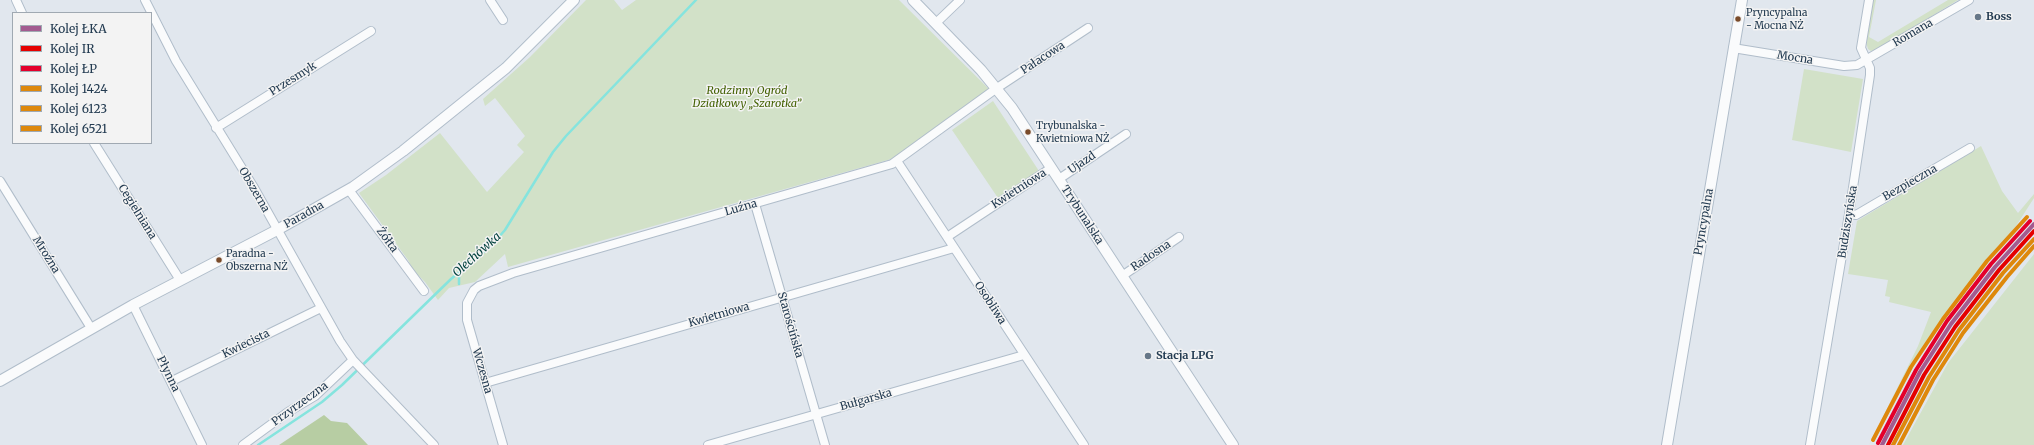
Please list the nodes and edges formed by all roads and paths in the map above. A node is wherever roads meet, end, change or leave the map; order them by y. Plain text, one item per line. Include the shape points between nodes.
1 (16, 0) edge
2 (145, 0) edge
3 (490, 0) edge
4 (574, 0) edge
5 (913, 0) edge
6 (960, 0) edge
7 (1742, 0) edge
8 (1869, 0) edge
9 (1970, 0) edge
10 (22, 12) edge
11 (151, 12) edge
12 (152, 14) edge
13 (503, 20) dead end
14 (936, 23) junction
15 (1088, 28) dead end
16 (371, 31) dead end
17 (1733, 48) junction
18 (1865, 61) junction
19 (1857, 65) joint
20 (997, 88) junction
21 (216, 128) junction
22 (1126, 134) dead end
23 (95, 144) edge
24 (1970, 148) dead end
25 (897, 161) junction
26 (1051, 168) junction
27 (1058, 179) junction
28 (0, 181) edge
29 (349, 190) junction
30 (755, 204) junction
31 (1849, 214) junction
32 (277, 230) junction
33 (947, 236) junction
34 (1179, 237) dead end
35 (954, 248) junction
36 (1122, 276) junction
37 (180, 280) junction
38 (424, 291) dead end
39 (470, 296) joint
40 (782, 298) junction
41 (133, 305) junction
42 (321, 308) junction
43 (91, 328) junction
44 (1024, 355) junction
45 (355, 362) junction
46 (0, 381) edge
47 (172, 381) junction
48 (485, 383) junction
49 (816, 414) junction
50 (202, 445) edge
51 (243, 445) edge
52 (434, 445) edge
53 (503, 445) edge
54 (708, 445) edge
55 (825, 445) edge
56 (1084, 445) edge
57 (1233, 445) edge
58 (1667, 445) edge
59 (1810, 445) edge

1 - 10 street
2 - 11 street, Obszerna
3 - 13 street
4 - 29 street, Paradna via 506,68 398,156
5 - 14 street, Trybunalska
6 - 14 street
7 - 17 street, Pryncypalna
8 - 18 street, Budziszyńska via 1861,48
9 - 18 street, Romana
12 - 21 street, Obszerna via 176,61
14 - 20 street, Trybunalska
15 - 20 street, Pałacowa
16 - 21 street, Przesmyk
17 - 19 street, Mocna via 1844,66
17 - 58 street, Pryncypalna
18 - 19 street, Romana
18 - 31 street, Budziszyńska via 1870,68 1870,75
20 - 25 street, Luźna
20 - 26 street, Trybunalska
21 - 32 street, Obszerna
22 - 27 street, Ujazd
23 - 37 street, Cegielniana
24 - 31 street, Bezpieczna via 1856,215
25 - 30 street, Luźna
25 - 33 street, Osobliwa
26 - 27 street, Trybunalska
26 - 33 street, Kwietniowa
27 - 36 street, Trybunalska
28 - 43 street, Mroźna
29 - 32 street, Paradna
29 - 38 street, Żółta
30 - 39 street, Luźna via 513,273 479,286
30 - 40 street, Starościńska
31 - 59 street, Budziszyńska
32 - 37 street, Paradna
32 - 42 street, Obszerna
33 - 35 street, Osobliwa
34 - 36 street, Radosna
35 - 40 street, Kwietniowa
35 - 44 street, Osobliwa
36 - 57 street, Trybunalska
37 - 41 street, Paradna
39 - 48 street, Wczesna via 468,320
40 - 48 street, Kwietniowa
40 - 49 street, Starościńska
41 - 43 street, Paradna
41 - 47 street, Płynna
42 - 45 street, Obszerna
42 - 47 street, Kwiecista
43 - 46 street, Paradna
44 - 49 street, Bułgarska
44 - 56 street, Osobliwa
45 - 51 street, Przyrzeczna via 315,396
45 - 52 street, Obszerna
47 - 50 street, Płynna
48 - 53 street, Wczesna
49 - 54 street, Bułgarska
49 - 55 street, Starościńska

